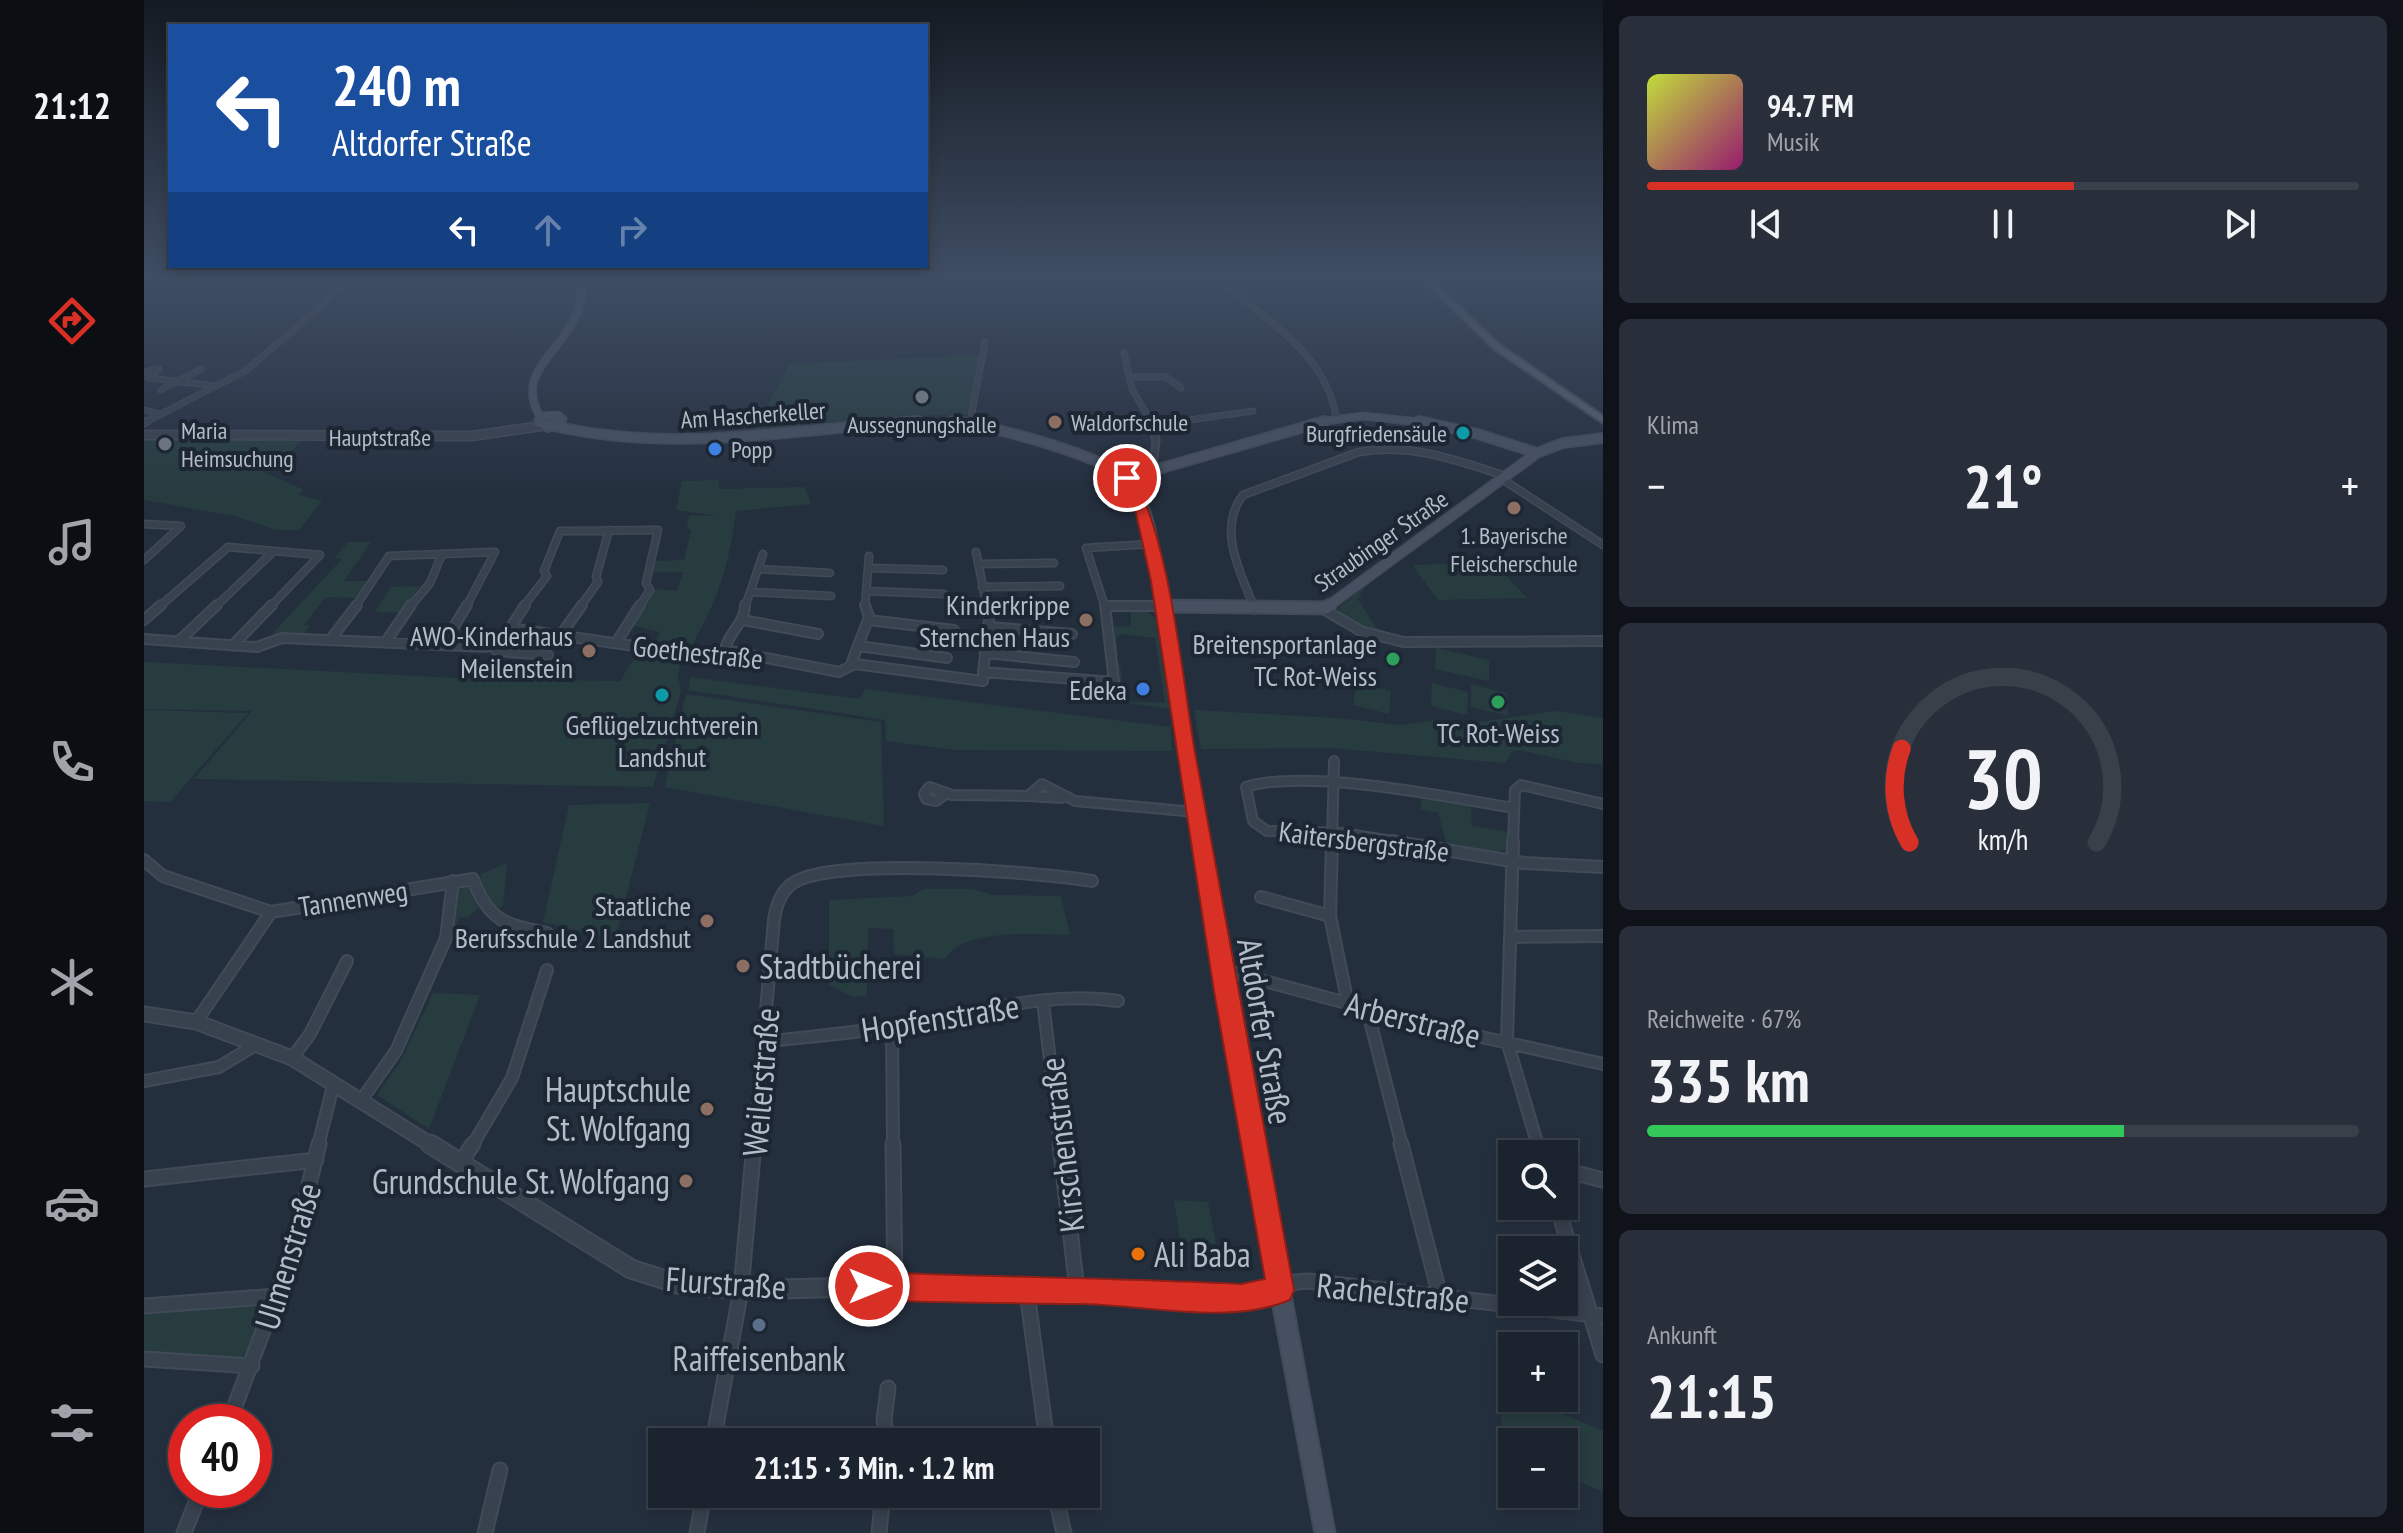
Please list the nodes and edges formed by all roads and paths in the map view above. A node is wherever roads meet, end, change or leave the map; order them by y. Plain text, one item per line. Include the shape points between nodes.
1 (268, 351) edge
2 (555, 351) edge
3 (983, 351) edge
4 (1299, 351) edge
5 (1502, 351) edge
6 (1124, 353) dead end
7 (201, 369) dead end
8 (144, 372) edge
9 (1130, 377) junction
10 (147, 378) edge
11 (183, 380) junction
12 (217, 386) junction
13 (1181, 388) dead end
14 (161, 390) dead end
15 (144, 410) edge
16 (1253, 411) dead end
17 (160, 415) junction
18 (1336, 418) junction
19 (542, 420) junction
20 (1603, 420) edge
21 (144, 423) edge
22 (970, 423) junction
23 (1156, 425) junction
24 (144, 435) edge
25 (1603, 438) edge
26 (1537, 453) junction
27 (1150, 471) junction
28 (1503, 477) junction
29 (1130, 479) junction
30 (144, 524) edge
31 (609, 530) junction
32 (1150, 541) junction
33 (1603, 545) edge
34 (274, 551) junction
35 (976, 552) dead end
36 (442, 554) junction
37 (763, 554) dead end
38 (869, 556) dead end
39 (144, 560) edge
40 (1054, 563) dead end
41 (978, 564) junction
42 (868, 568) junction
43 (758, 569) junction
44 (943, 570) dead end
45 (830, 573) dead end
46 (1060, 586) dead end
47 (982, 587) junction
48 (866, 591) junction
49 (750, 592) junction
50 (944, 594) dead end
51 (831, 596) dead end
52 (1105, 606) junction
53 (1163, 606) junction
54 (1255, 609) junction
55 (1323, 609) junction
56 (144, 620) edge
57 (743, 620) junction
58 (868, 620) junction
59 (990, 627) junction
60 (509, 630) junction
61 (954, 630) dead end
62 (818, 634) dead end
63 (1072, 634) dead end
64 (560, 636) junction
65 (144, 639) edge
66 (330, 640) junction
67 (179, 641) junction
68 (1603, 641) edge
69 (385, 643) junction
70 (616, 643) junction
71 (443, 645) junction
72 (232, 646) junction
73 (492, 646) junction
74 (859, 646) junction
75 (725, 651) junction
76 (985, 653) junction
77 (548, 655) dead end
78 (947, 658) dead end
79 (1074, 662) dead end
80 (851, 664) junction
81 (983, 672) junction
82 (1334, 761) dead end
83 (1335, 784) junction
84 (946, 794) dead end
85 (1603, 804) edge
86 (1514, 808) junction
87 (1195, 812) junction
88 (1333, 833) junction
89 (144, 860) edge
90 (1514, 861) junction
91 (1603, 867) edge
92 (453, 881) junction
93 (1092, 881) dead end
94 (1261, 897) dead end
95 (271, 912) junction
96 (1330, 916) junction
97 (547, 933) dead end
98 (1603, 936) edge
99 (1511, 937) junction
100 (347, 961) dead end
101 (547, 970) dead end
102 (1223, 970) junction
103 (1043, 1001) junction
104 (1118, 1001) dead end
105 (1348, 1004) junction
106 (1367, 1009) junction
107 (144, 1014) edge
108 (196, 1022) junction
109 (892, 1027) junction
110 (1507, 1041) junction
111 (763, 1042) junction
112 (257, 1043) junction
113 (292, 1058) junction
114 (1603, 1064) edge
115 (144, 1081) edge
116 (333, 1086) junction
117 (360, 1102) junction
118 (1537, 1140) edge
119 (316, 1160) junction
120 (461, 1163) junction
121 (1578, 1174) edge
122 (144, 1179) edge
123 (1603, 1180) edge
124 (1562, 1220) edge
125 (895, 1286) junction
126 (741, 1290) junction
127 (1077, 1290) junction
128 (1281, 1290) junction
129 (1027, 1292) junction
130 (278, 1296) junction
131 (1440, 1296) junction
132 (144, 1306) edge
133 (1596, 1315) edge
134 (1603, 1355) edge
135 (144, 1359) edge
136 (252, 1366) junction
137 (888, 1388) dead end
138 (236, 1404) edge
139 (716, 1428) edge
140 (885, 1428) edge
141 (1045, 1428) edge
142 (500, 1470) dead end
143 (194, 1508) edge
144 (701, 1508) edge
145 (882, 1508) edge
146 (1058, 1508) edge
147 (184, 1533) edge
148 (485, 1533) edge
149 (697, 1533) edge
150 (879, 1533) edge
151 (1064, 1533) edge
152 (1325, 1533) edge

1 - 12 street
2 - 19 main road via 528,392
3 - 22 street
4 - 18 street via 1334,393
5 - 20 main road
6 - 9 street
7 - 11 street
8 - 10 street via 159,369
9 - 13 street via 1166,377
9 - 23 street
10 - 11 street
11 - 12 street
11 - 14 street
12 - 17 street
15 - 17 street
16 - 23 street
17 - 21 street
18 - 26 main road via 1408,419
18 - 27 main road
19 - 22 main road, Am Hascherkeller via 561,416 557,424 570,429 641,439 734,440 914,422
19 - 24 street, Hauptstraße via 520,431 484,436
22 - 29 main road, Am Hascherkeller via 1076,455
23 - 27 street
25 - 26 main road, Straubinger Straße
26 - 28 main road, Straubinger Straße
27 - 29 main road
27 - 29 main road
28 - 33 street
28 - 54 street via 1409,450 1378,448 1243,495 1231,510 1230,528
28 - 55 main road, Straubinger Straße via 1363,585
29 - 32 main road
30 - 39 street via 181,526
31 - 60 street via 560,531 544,571 547,576
31 - 64 street via 598,582
31 - 70 street via 658,530 646,583 650,590
32 - 52 street via 1086,548
32 - 53 main road, Altdorfer Straße
34 - 56 street via 228,547
34 - 67 street
34 - 72 street via 320,555
35 - 41 street
36 - 66 street via 389,556 377,581 367,587
36 - 69 street via 430,583
36 - 71 street via 495,552 484,585 474,592
37 - 43 street
38 - 42 street
40 - 41 street
41 - 47 street
42 - 44 street
42 - 48 street
43 - 45 street
43 - 49 street
46 - 47 street
47 - 59 street
48 - 50 street
48 - 58 street
49 - 51 street
49 - 57 street
52 - 53 street
52 - 81 street, Goethestraße via 1114,682
53 - 54 main road, Straubinger Straße
53 - 87 main road, Altdorfer Straße
54 - 55 main road, Straubinger Straße
55 - 68 street via 1361,631 1403,642
57 - 62 street
57 - 75 street
58 - 61 street
58 - 74 street
59 - 63 street
59 - 76 street
60 - 64 street, Goethestraße
60 - 73 street
64 - 70 street, Goethestraße
65 - 67 street
66 - 69 street
66 - 72 street via 281,638 260,647
67 - 72 street
69 - 71 street
70 - 75 street, Goethestraße via 711,657
71 - 73 street
73 - 77 street via 497,651
74 - 78 street
74 - 80 street
75 - 80 street, Goethestraße via 839,672
76 - 79 street
76 - 81 street
80 - 81 street, Goethestraße via 983,681
82 - 83 street
83 - 86 street
83 - 88 street
83 - 88 street, Kaitersbergstraße via 1260,782 1246,787 1258,827
84 - 87 street via 1028,796 1042,784 1061,798
85 - 86 street via 1521,785 1515,790
86 - 90 street
87 - 102 main road, Altdorfer Straße
88 - 90 street, Kaitersbergstraße
88 - 96 street
89 - 95 street, Tannenweg via 177,881
90 - 91 street, Kaitersbergstraße
90 - 99 street
92 - 95 street, Tannenweg
92 - 97 street via 473,879 483,908 494,918
92 - 117 street via 441,950 396,1051
93 - 111 street, Weilerstraße via 974,870 822,874 798,881 786,890 775,913
94 - 96 street
95 - 108 street
96 - 105 street
98 - 99 street
99 - 110 street
100 - 113 street
101 - 120 street via 517,1066
102 - 105 street, Arberstraße
102 - 128 main road, Altdorfer Straße
103 - 104 street, Hopfenstraße via 1099,996
103 - 109 street, Hopfenstraße
103 - 127 street, Kirschenstraße
105 - 106 street, Arberstraße
106 - 110 street, Arberstraße
106 - 131 street
107 - 108 street, Flurstraße
108 - 112 street, Flurstraße
109 - 111 street, Hopfenstraße
109 - 125 street
110 - 114 street, Arberstraße
110 - 118 street
111 - 126 street, Weilerstraße
112 - 113 street, Flurstraße
112 - 115 street via 203,1073
113 - 116 street, Flurstraße
116 - 117 street, Flurstraße
116 - 119 street, Ulmenstraße
117 - 120 street, Flurstraße
119 - 122 street
119 - 130 street, Ulmenstraße
120 - 126 street, Flurstraße via 631,1269 678,1284
121 - 123 street
124 - 133 street
125 - 126 street, Flurstraße
125 - 129 street, Flurstraße
126 - 139 street, Weilerstraße
127 - 128 street, Flurstraße via 1241,1298
127 - 129 street, Flurstraße
128 - 131 street, Rachelstraße via 1308,1281
128 - 152 main road, Altdorfer Straße
129 - 141 street
130 - 132 street
130 - 136 street, Ulmenstraße
131 - 133 street, Rachelstraße
133 - 134 street
135 - 136 street
136 - 138 street, Ulmenstraße
137 - 140 street
142 - 148 street
143 - 147 street
144 - 149 street
145 - 150 street
146 - 151 street

